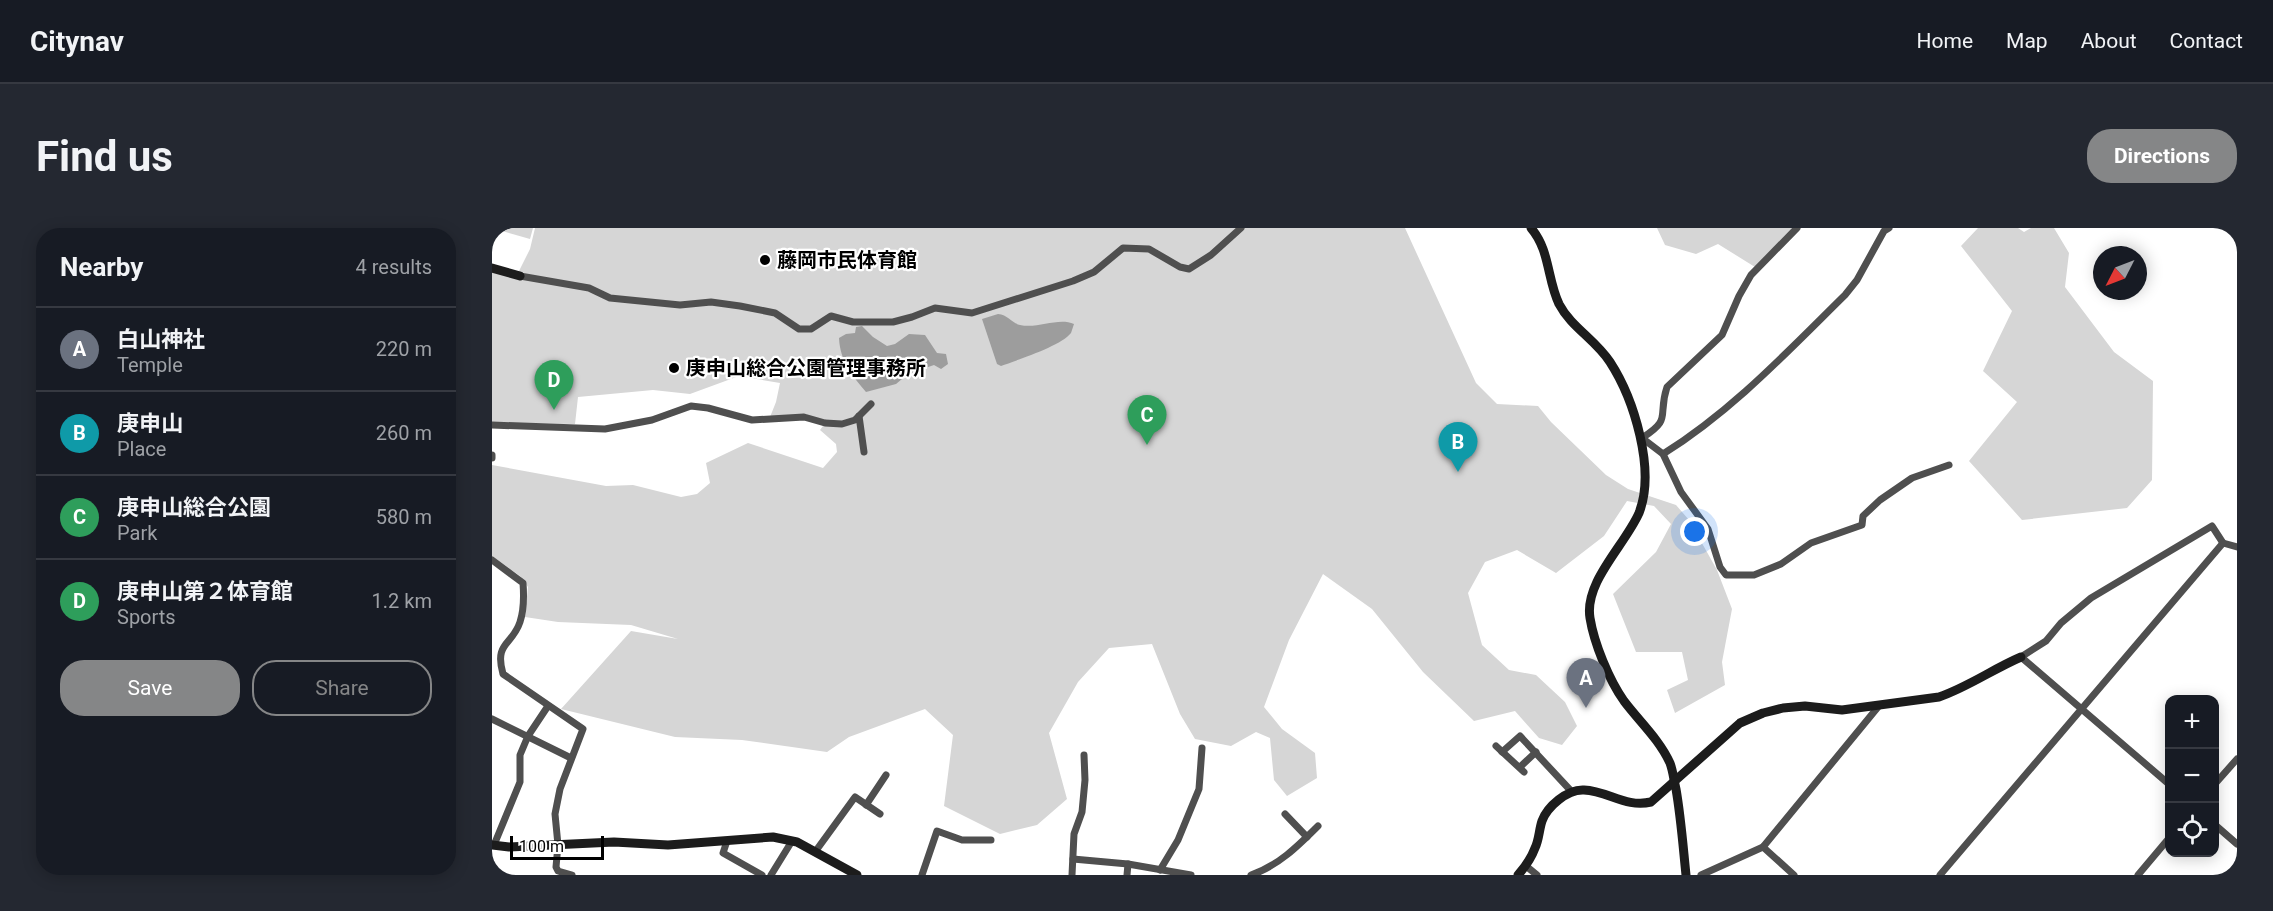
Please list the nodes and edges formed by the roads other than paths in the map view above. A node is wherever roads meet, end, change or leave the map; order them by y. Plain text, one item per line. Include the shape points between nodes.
1 (1241, 228) edge
2 (1531, 228) edge
3 (1797, 228) edge
4 (1889, 228) edge
5 (492, 268) edge
6 (520, 276) joint
7 (871, 404) dead end
8 (859, 416) junction
9 (492, 425) edge
10 (1642, 438) junction
11 (864, 452) dead end
12 (1663, 454) junction
13 (1949, 465) dead end
14 (2223, 543) junction
15 (2237, 547) edge
16 (492, 560) edge
17 (2021, 657) junction
18 (548, 706) junction
19 (1878, 707) junction
20 (2081, 709) junction
21 (492, 719) edge
22 (528, 736) junction
23 (1496, 746) dead end
24 (1202, 748) dead end
25 (1502, 752) junction
26 (1536, 753) junction
27 (1084, 755) dead end
28 (571, 759) junction
29 (2237, 759) edge
30 (886, 775) dead end
31 (2219, 779) edge
32 (1674, 782) junction
33 (2165, 782) edge
34 (1572, 792) junction
35 (867, 805) junction
36 (880, 814) dead end
37 (1285, 814) dead end
38 (1318, 826) dead end
39 (2219, 828) edge
40 (1307, 837) junction
41 (792, 840) junction
42 (991, 840) dead end
43 (727, 842) junction
44 (2165, 842) edge
45 (2237, 844) edge
46 (493, 845) edge
47 (558, 845) junction
48 (1763, 847) junction
49 (815, 852) junction
50 (1073, 860) junction
51 (1128, 864) junction
52 (1526, 866) junction
53 (1160, 870) junction
54 (1263, 873) edge
55 (573, 875) edge
56 (762, 875) edge
57 (771, 875) edge
58 (857, 875) edge
59 (922, 875) edge
60 (1072, 875) edge
61 (1126, 875) edge
62 (1191, 875) edge
63 (1251, 875) edge
64 (1518, 875) edge
65 (1537, 875) edge
66 (1686, 875) edge
67 (1701, 875) edge
68 (1794, 875) edge
69 (1940, 875) edge
70 (2138, 875) edge

1 - 6 street via 1211,255 1189,268 1149,249 1123,248 1094,272 1073,282 972,313 935,308 893,322 853,322 831,316 811,329 799,329 775,313 740,306 610,298 577,285
2 - 10 street via 1544,248 1560,305 1610,362
3 - 10 street via 1751,275 1722,335 1668,387 1663,421
4 - 12 street via 1857,280 1808,331 1732,404
5 - 6 street
7 - 8 street
8 - 9 street via 842,424 804,417 759,421 691,406 652,420 605,429
8 - 11 street
10 - 12 street
10 - 32 street via 1645,489 1639,512 1595,585 1589,615 1613,686 1670,763
12 - 13 street via 1681,492 1708,529 1726,574 1754,575 1781,564 1811,543 1862,525 1863,516 1901,484
14 - 15 street
14 - 17 street via 2212,526 2091,598 2046,641
14 - 20 street
16 - 18 street via 523,584 520,624 502,647 503,674
17 - 19 street via 1939,698
17 - 20 street
18 - 22 street
18 - 28 street via 583,729
19 - 32 street via 1842,710 1805,706 1763,713 1740,723
19 - 48 street
20 - 33 street
20 - 69 street
21 - 22 street
22 - 28 street
22 - 46 street via 520,755 520,782
23 - 25 street
24 - 53 street via 1199,789 1178,840
25 - 26 street via 1520,736
25 - 26 street via 1522,770
26 - 34 street
27 - 50 street via 1082,812 1074,834
28 - 47 street via 555,814
29 - 31 street
30 - 35 street
32 - 34 street via 1651,802 1639,805 1583,790
32 - 66 street
34 - 52 street via 1542,819
35 - 36 street
35 - 49 street via 855,797
37 - 40 street
38 - 40 street
39 - 45 street
40 - 54 street
41 - 43 street via 773,837
41 - 49 street
41 - 57 street
42 - 59 street via 962,840 937,831
43 - 47 street
43 - 56 street via 723,853
44 - 70 street
46 - 47 street
47 - 55 street via 558,871
48 - 67 street
48 - 68 street
49 - 58 street
50 - 51 street
50 - 60 street
51 - 53 street
51 - 61 street
52 - 64 street
52 - 65 street
53 - 62 street
54 - 63 street

